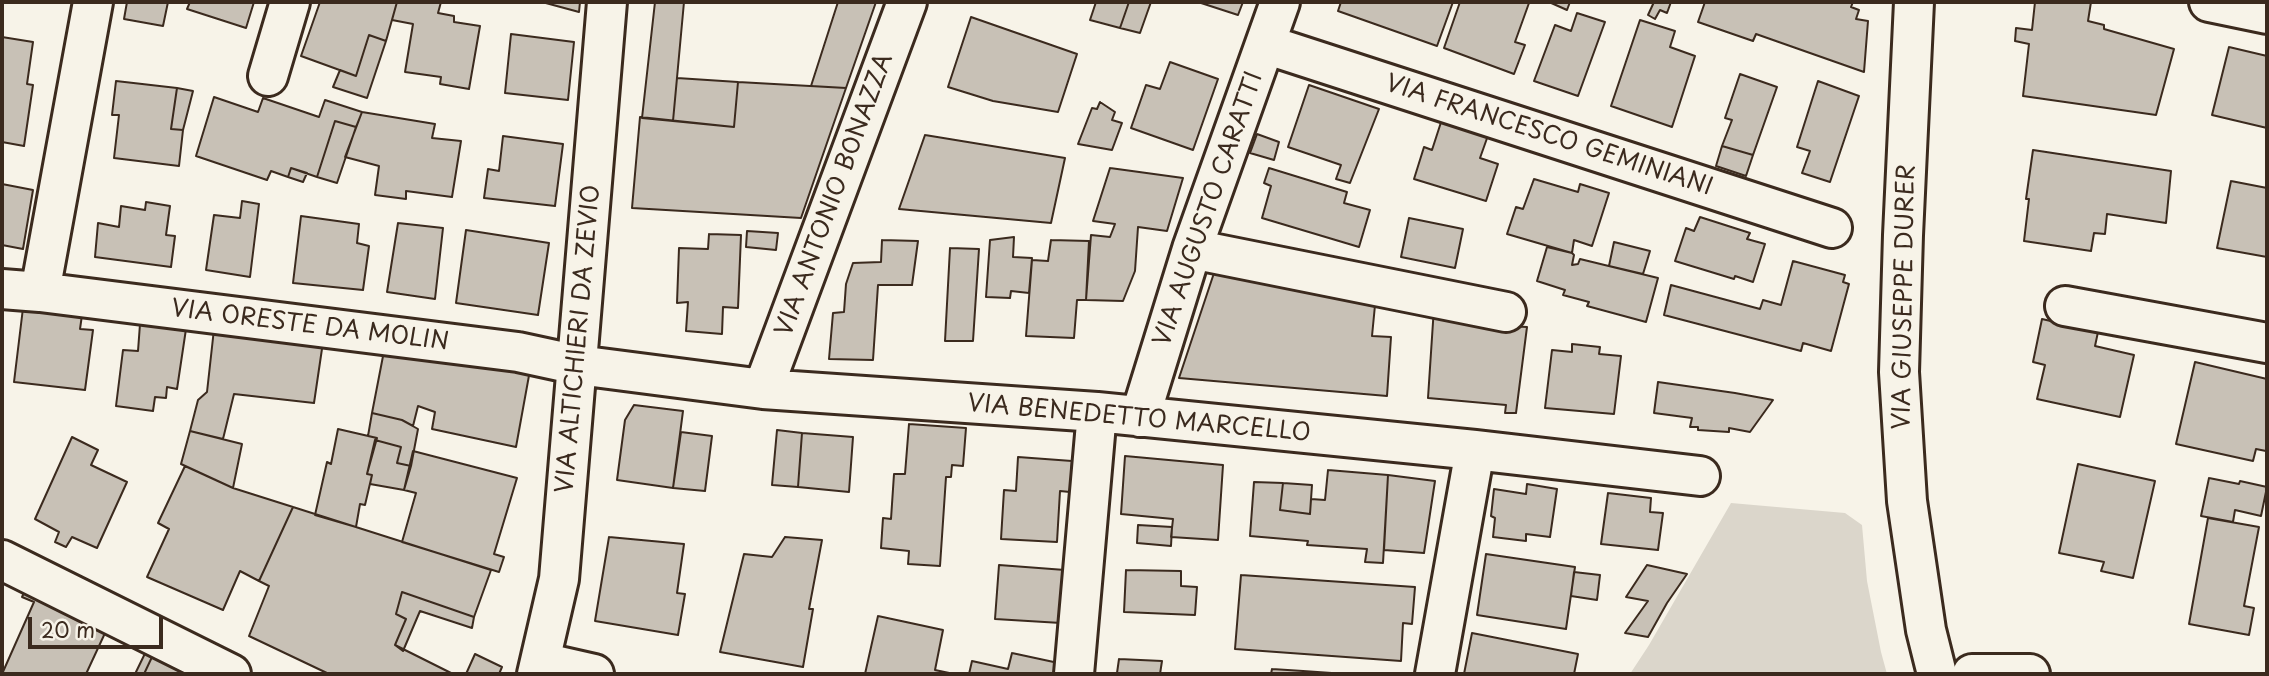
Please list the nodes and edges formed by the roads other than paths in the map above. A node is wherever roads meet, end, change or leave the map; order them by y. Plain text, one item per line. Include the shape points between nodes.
1 (93, 2) edge
2 (290, 2) edge
3 (607, 2) edge
4 (907, 2) edge
5 (1280, 2) edge
6 (1914, 2) edge
7 (2210, 2) edge
8 (2267, 15) edge
9 (1265, 44) junction
10 (268, 76) dead end
11 (1832, 228) dead end
12 (1192, 249) junction
13 (2, 289) edge
14 (40, 292) junction
15 (2065, 306) dead end
16 (1506, 312) dead end
17 (2267, 342) edge
18 (578, 365) junction
19 (763, 389) junction
20 (1097, 412) junction
21 (1140, 417) junction
22 (1475, 450) junction
23 (1700, 476) dead end
24 (2, 559) edge
25 (539, 668) edge
26 (231, 674) edge
27 (594, 674) edge
28 (1074, 674) edge
29 (1435, 674) edge
30 (1937, 674) edge
31 (1972, 674) edge
32 (2029, 674) edge

1 - 14 street
2 - 10 street
3 - 18 street, VIA ALTICHIERI DA ZEVIO
4 - 19 street, VIA ANTONIO BONAZZA
5 - 9 street, VIA AUGUSTO CARATTI
6 - 30 street, VIA GIUSEPPE DURER via 1899,372 1907,501
7 - 8 street
9 - 11 street, VIA FRANCESCO GEMINIANI
9 - 12 street, VIA AUGUSTO CARATTI
12 - 16 street
12 - 21 street, VIA AUGUSTO CARATTI
13 - 14 street, VIA ORESTE DA MOLIN
14 - 18 street, VIA ORESTE DA MOLIN via 518,352
15 - 17 street
18 - 19 street, VIA BENEDETTO MARCELLO
18 - 25 street, VIA ALTICHIERI DA ZEVIO via 559,579
19 - 20 street, VIA BENEDETTO MARCELLO
20 - 21 street, VIA BENEDETTO MARCELLO
20 - 28 street
21 - 22 street, VIA BENEDETTO MARCELLO
22 - 23 street, VIA BENEDETTO MARCELLO
22 - 29 street
24 - 26 street
25 - 27 street
31 - 32 street

